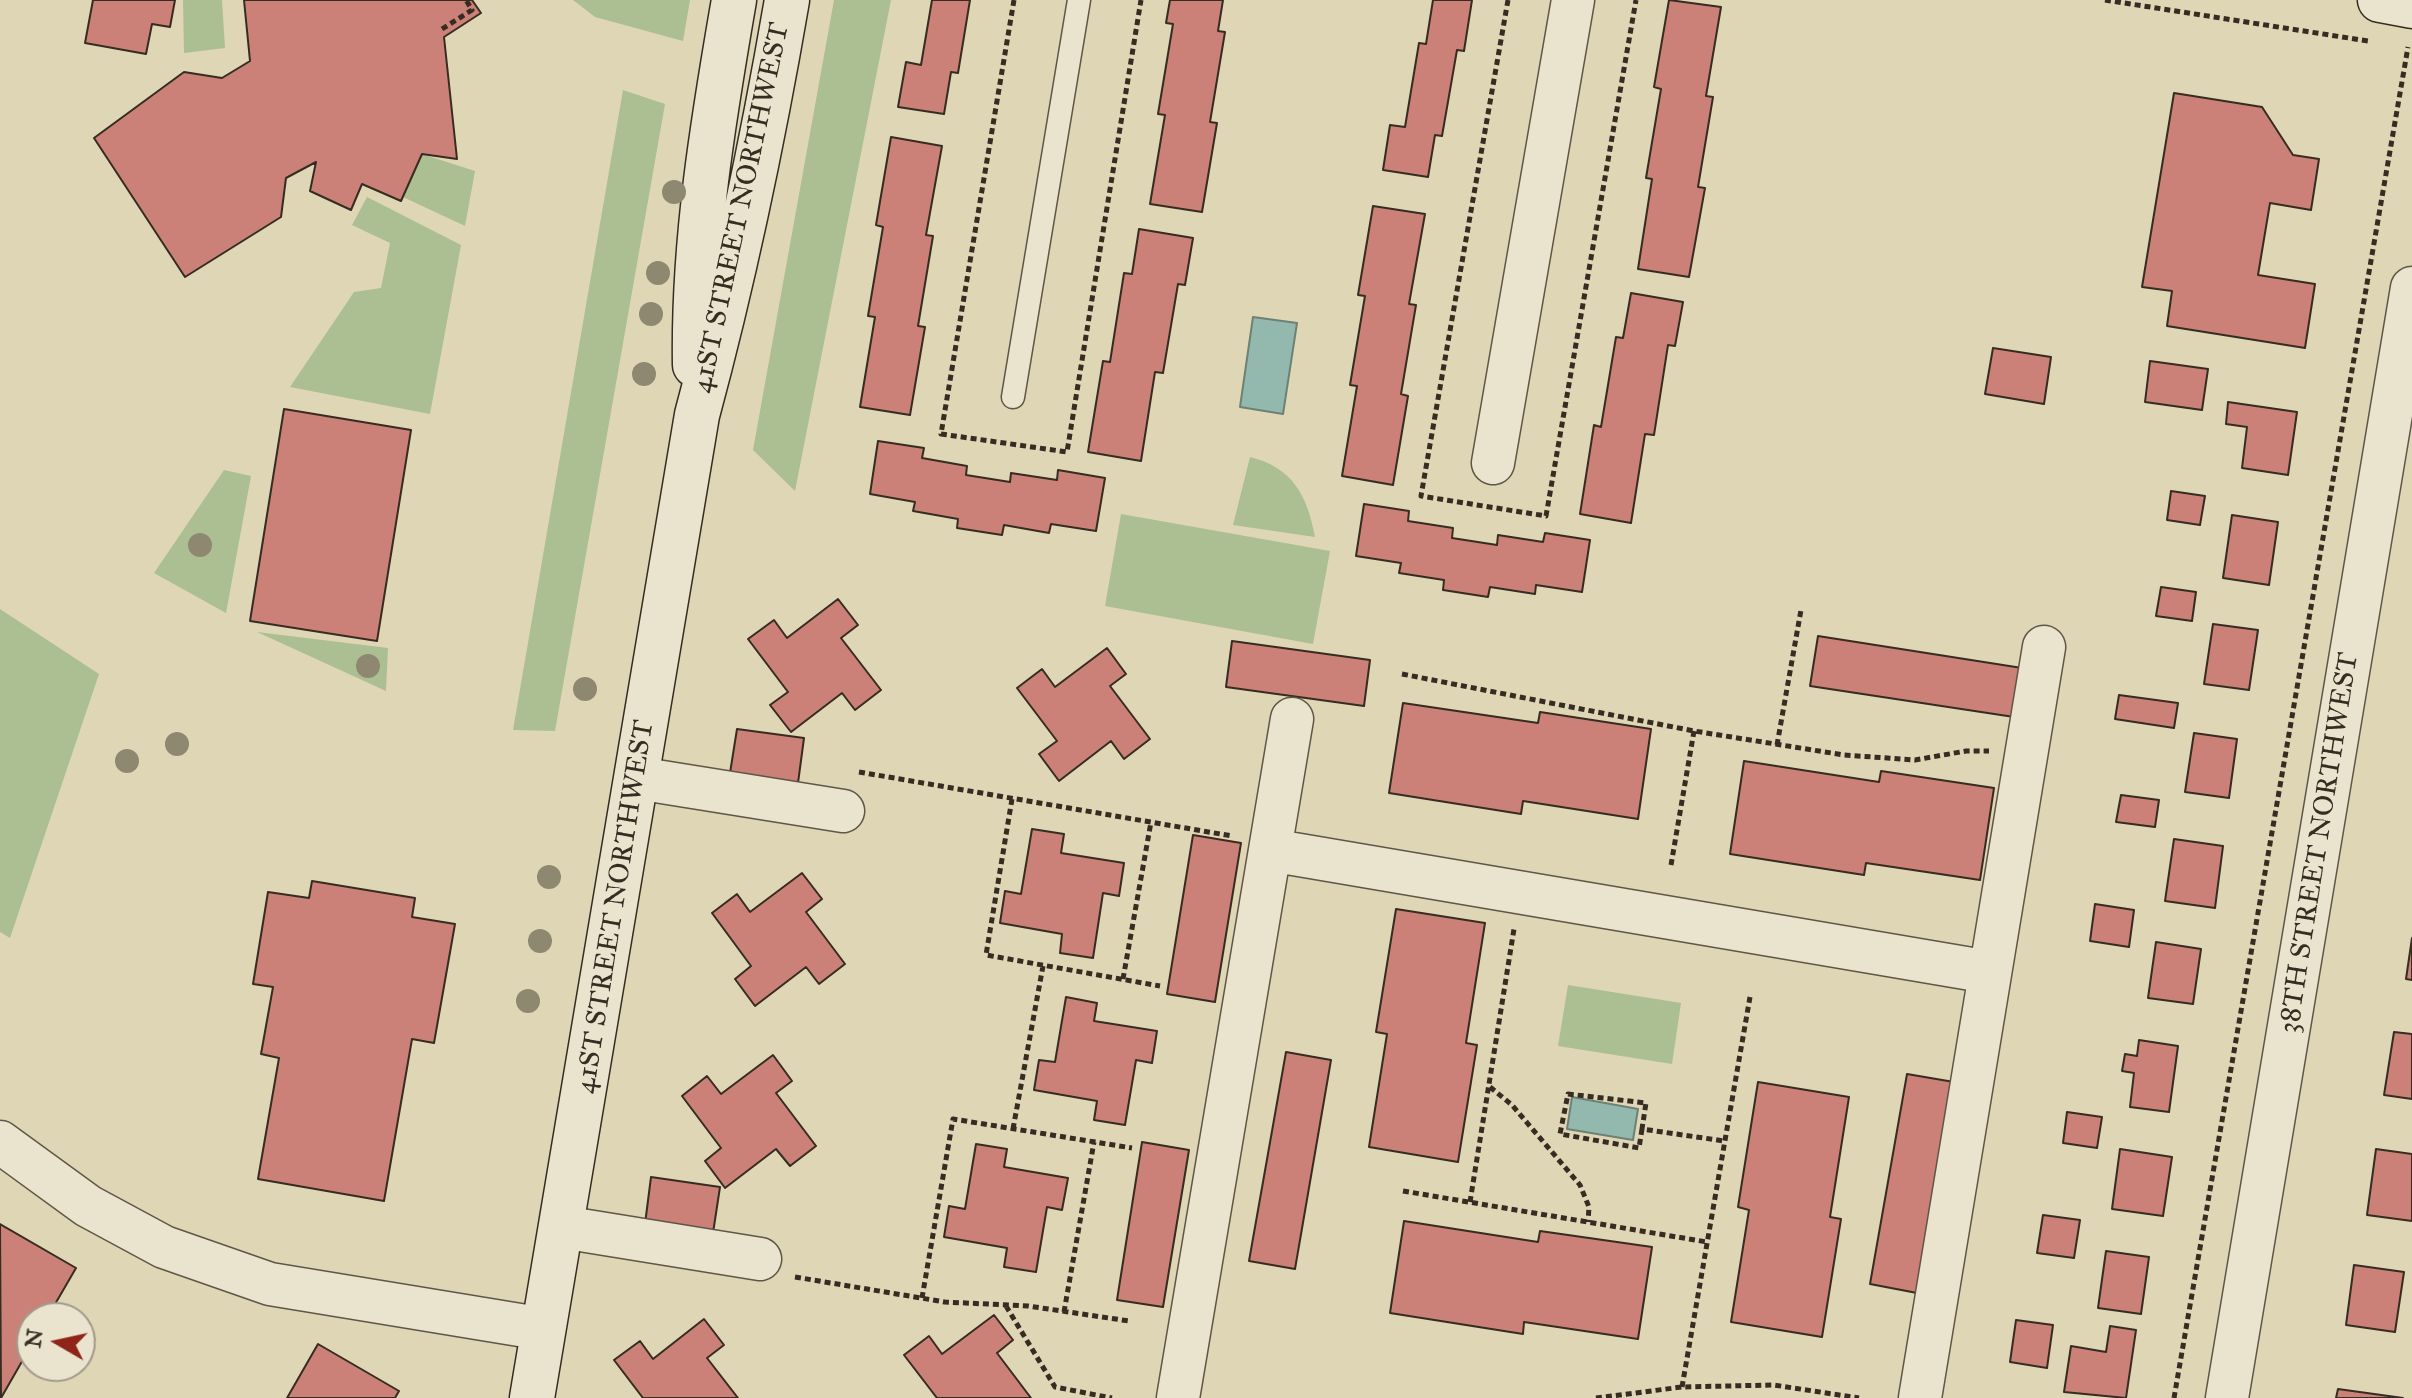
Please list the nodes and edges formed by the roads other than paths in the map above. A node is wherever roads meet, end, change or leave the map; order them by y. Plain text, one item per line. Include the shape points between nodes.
1 (734, 0) edge
2 (787, 0) edge
3 (1079, 0) edge
4 (1573, 0) edge
5 (2379, 21) edge
6 (2410, 27) edge
7 (2412, 288) edge
8 (1013, 397) dead end
9 (697, 415) junction
10 (1493, 463) dead end
11 (2044, 647) dead end
12 (1292, 719) dead end
13 (637, 778) junction
14 (843, 811) dead end
15 (1253, 843) junction
16 (1989, 972) junction
17 (0, 1142) edge
18 (562, 1227) junction
19 (760, 1259) road end
20 (544, 1329) junction
21 (532, 1398) edge
22 (1178, 1398) edge
23 (1920, 1398) edge
24 (2227, 1398) edge

1 - 9 main road, 41ST STREET NORTHWEST via 701,218 695,293
2 - 9 main road, 41ST STREET NORTHWEST via 744,228
3 - 8 lane
4 - 10 street
5 - 6 main road
7 - 24 street, 38TH STREET NORTHWEST
9 - 13 main road, 41ST STREET NORTHWEST
11 - 16 street
12 - 15 street
13 - 14 street
13 - 18 main road, 41ST STREET NORTHWEST
15 - 16 street
15 - 22 street
16 - 23 street
17 - 20 street via 88,1206 164,1247 270,1284
18 - 19 street
18 - 20 main road, 41ST STREET NORTHWEST
20 - 21 main road, 41ST STREET NORTHWEST

